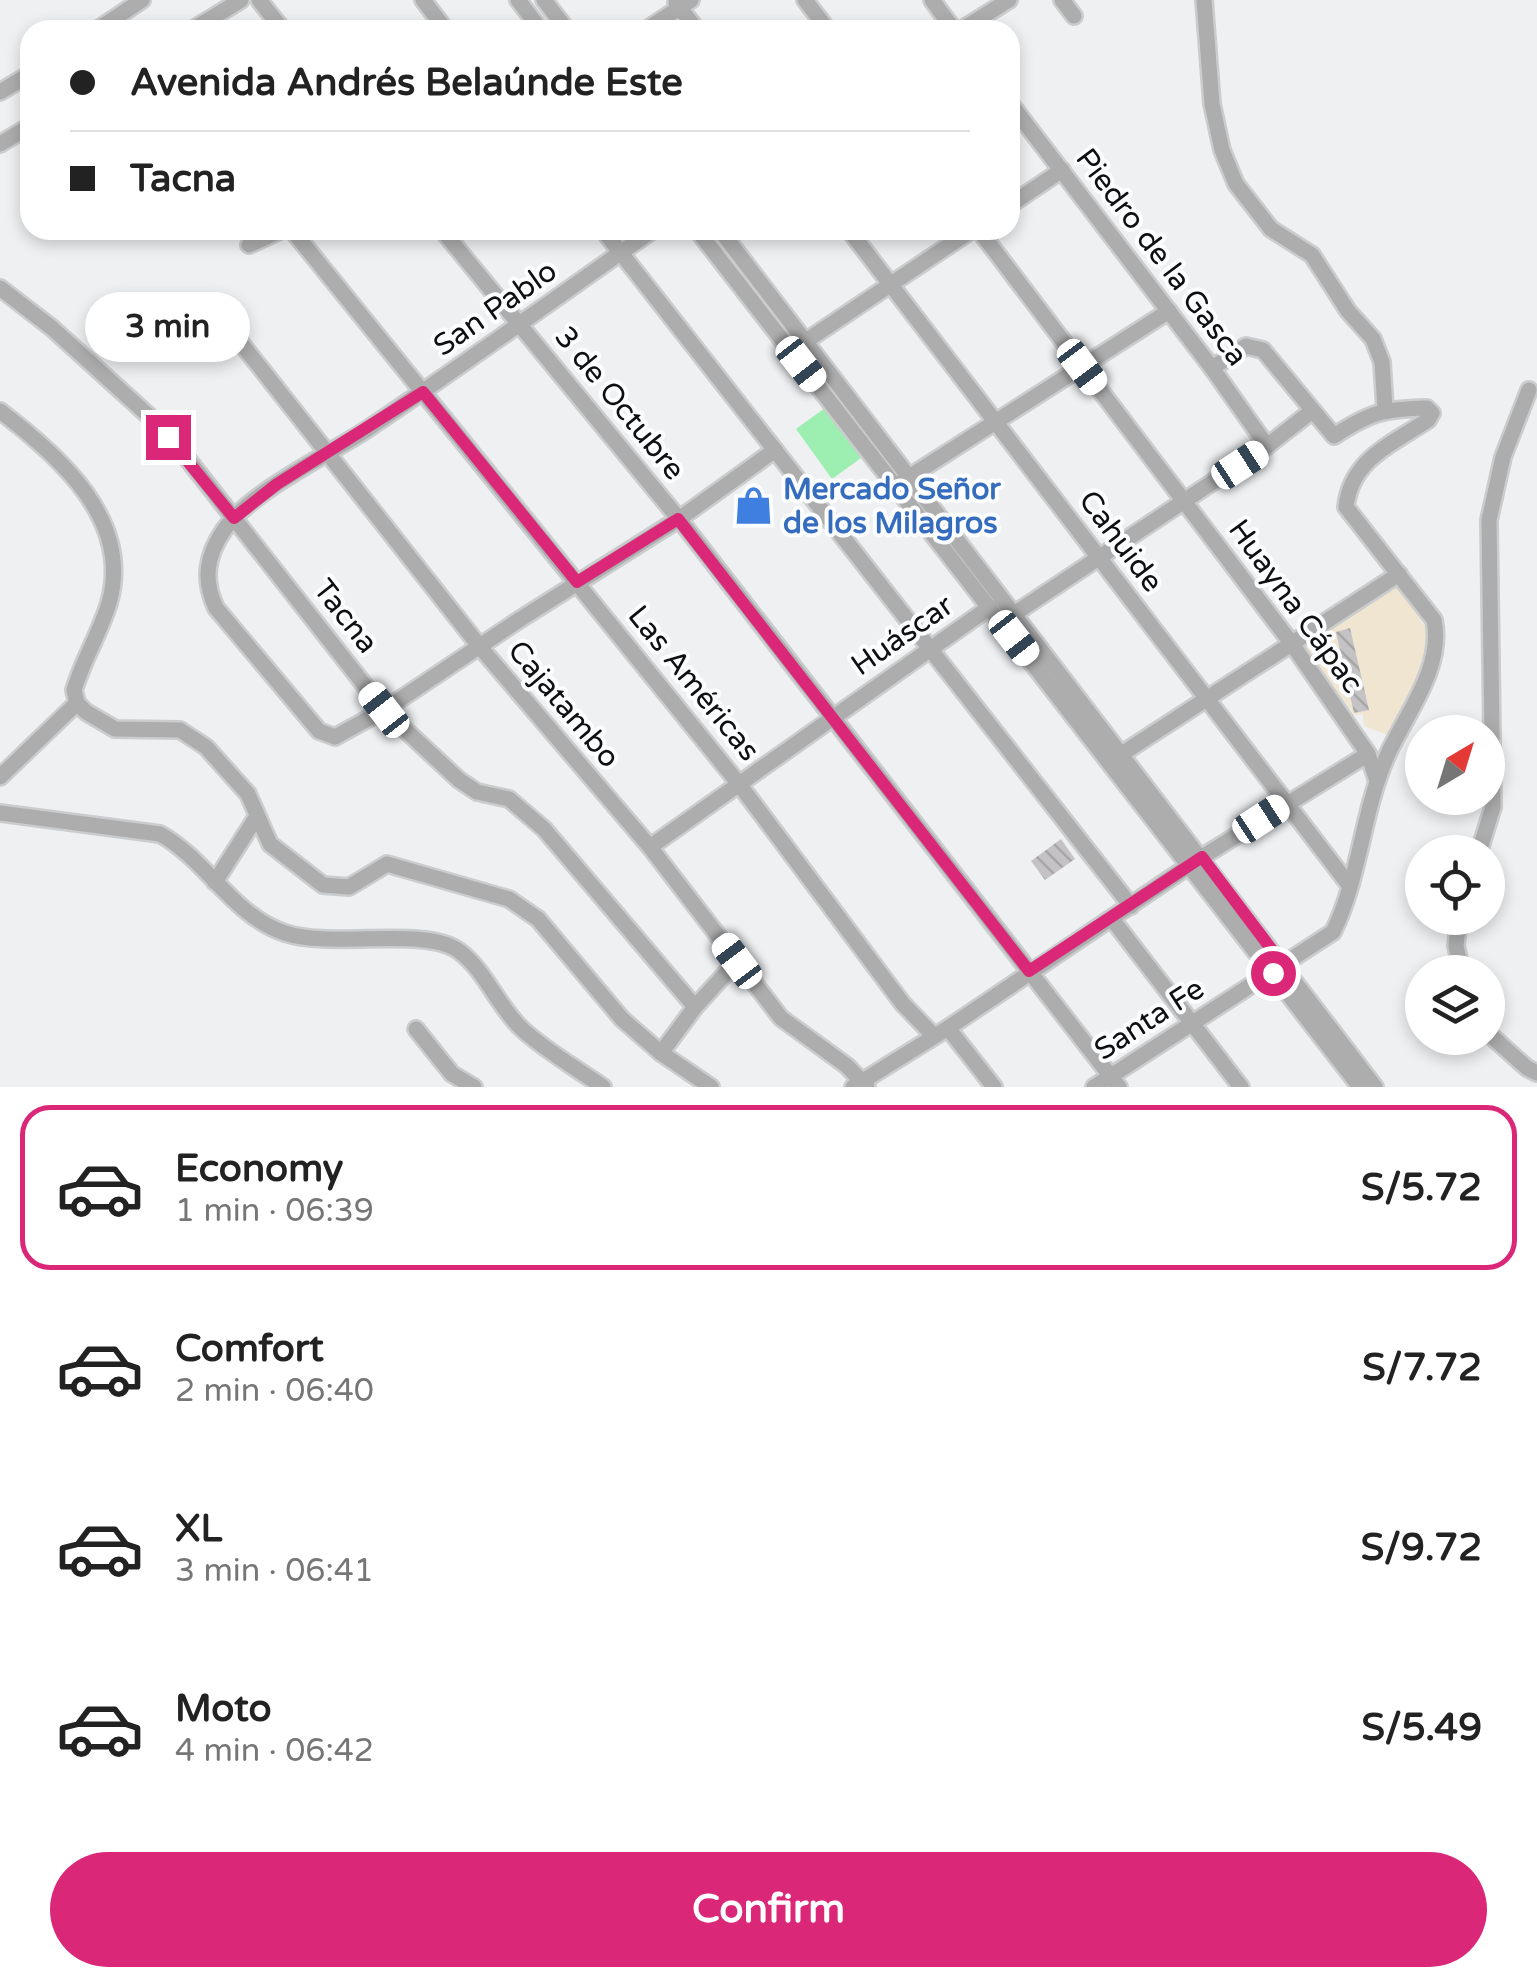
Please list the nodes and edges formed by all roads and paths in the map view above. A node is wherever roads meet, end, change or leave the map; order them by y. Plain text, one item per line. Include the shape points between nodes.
1 (142, 0) edge
2 (241, 0) edge
3 (259, 0) edge
4 (422, 0) edge
5 (518, 0) edge
6 (544, 0) edge
7 (805, 0) edge
8 (932, 0) edge
9 (1008, 0) edge
10 (1062, 0) edge
11 (1204, 0) edge
12 (682, 3) edge
13 (1074, 16) dead end
14 (112, 20) edge
15 (208, 20) edge
16 (275, 20) edge
17 (438, 20) edge
18 (533, 20) edge
19 (559, 20) edge
20 (659, 20) edge
21 (820, 20) edge
22 (949, 20) edge
23 (975, 20) edge
24 (1020, 116) edge
25 (1062, 170) junction
26 (1020, 198) edge
27 (260, 240) edge
28 (300, 240) edge
29 (450, 240) edge
30 (610, 240) edge
31 (639, 240) edge
32 (704, 240) edge
33 (728, 240) edge
34 (856, 240) edge
35 (960, 240) edge
36 (984, 240) edge
37 (249, 245) dead end
38 (620, 253) junction
39 (890, 285) junction
40 (0, 288) edge
41 (1169, 311) junction
42 (520, 324) junction
43 (237, 338) dead end
44 (806, 342) junction
45 (1082, 367) junction
46 (1212, 368) junction
47 (1528, 390) dead end
48 (423, 392) junction
49 (1385, 409) junction
50 (0, 411) edge
51 (1312, 412) junction
52 (996, 422) junction
53 (1267, 446) junction
54 (775, 450) junction
55 (327, 455) junction
56 (903, 482) junction
57 (1184, 502) junction
58 (234, 518) junction
59 (678, 519) junction
60 (1099, 558) junction
61 (1398, 574) junction
62 (577, 582) junction
63 (990, 607) junction
64 (1014, 614) junction
65 (1292, 644) junction
66 (480, 647) junction
67 (930, 649) junction
68 (1207, 699) junction
69 (77, 703) junction
70 (384, 710) junction
71 (832, 718) junction
72 (1368, 754) junction
73 (1116, 757) junction
74 (0, 777) edge
75 (1377, 782) junction
76 (740, 784) junction
77 (1286, 803) junction
78 (0, 813) edge
79 (257, 816) junction
80 (1484, 835) edge
81 (650, 847) junction
82 (1196, 861) junction
83 (214, 882) junction
84 (1349, 885) junction
85 (1131, 906) junction
86 (1112, 919) junction
87 (737, 961) junction
88 (1278, 970) junction
89 (1029, 971) junction
90 (695, 1007) junction
91 (1192, 1023) junction
92 (416, 1029) dead end
93 (941, 1032) junction
94 (1505, 1048) edge
95 (661, 1053) junction
96 (1537, 1074) edge
97 (1115, 1081) edge
98 (1351, 1084) edge
99 (860, 1085) edge
100 (474, 1087) edge
101 (603, 1087) edge
102 (712, 1087) edge
103 (994, 1087) edge
104 (1094, 1087) edge
105 (1241, 1087) edge
106 (1374, 1087) edge

1 - 14 street
2 - 15 street
3 - 16 street
4 - 17 street
5 - 18 street
6 - 19 street
7 - 21 street
8 - 22 street
9 - 23 street
10 - 13 street
11 - 49 street via 1212,104 1236,184 1271,229 1312,255 1373,339
12 - 20 street
24 - 25 street, Piedro de la Gasca
25 - 26 street
25 - 41 street, Piedro de la Gasca
27 - 37 street
28 - 48 street, Las Américas
29 - 42 street, 3 de Octubre
30 - 38 street
31 - 38 street, San Pablo
32 - 56 street
33 - 44 street
34 - 39 street, Cahuide
35 - 39 street
36 - 45 street, Huayna Cápac
38 - 42 street, San Pablo
38 - 54 street
39 - 44 street
39 - 52 street, Cahuide
40 - 58 street, Tacna via 145,412
41 - 45 street
41 - 46 street, Piedro de la Gasca
42 - 48 street, San Pablo
42 - 59 street, 3 de Octubre
43 - 55 street, Cajatambo
44 - 56 street
45 - 52 street
45 - 57 street, Huayna Cápac
46 - 51 street via 1256,346
46 - 53 street, Piedro de la Gasca
47 - 80 street via 1489,520 1494,807
48 - 55 street, San Pablo
48 - 62 street, Las Américas
49 - 51 street via 1334,436
49 - 61 street, Santa Fe via 1432,413 1372,456 1356,475 1346,507
50 - 69 street via 68,468 108,537 112,590 74,690
51 - 53 street
52 - 56 street
52 - 60 street, Cahuide
53 - 57 street
54 - 59 street
54 - 67 street
55 - 58 street, San Pablo
55 - 66 street, Cajatambo
56 - 63 street
56 - 64 street
57 - 60 street
57 - 65 street, Huayna Cápac
58 - 70 street, Tacna
58 - 70 street, San Pablo via 209,561 207,590 216,608 319,731 335,737
59 - 62 street
59 - 71 street, 3 de Octubre
60 - 64 street
60 - 68 street, Cahuide
61 - 65 street
61 - 75 street, Santa Fe via 1434,620 1436,640
62 - 66 street
62 - 76 street, Las Américas
63 - 67 street, Huáscar
63 - 73 street
64 - 73 street
65 - 68 street
65 - 72 street, Huayna Cápac
66 - 70 street
66 - 81 street, Cajatambo
67 - 71 street, Huáscar
67 - 85 street
68 - 73 street
68 - 77 street, Cahuide
69 - 74 street
69 - 79 street via 115,729 180,730 238,782
70 - 90 street, Tacna via 459,780 509,799 544,829
71 - 76 street, Huáscar
71 - 89 street, 3 de Octubre
72 - 75 street, Huayna Cápac
72 - 77 street
73 - 82 street
75 - 84 street, Santa Fe
76 - 81 street, Huáscar
76 - 93 street, Las Américas via 902,1004
77 - 82 street
77 - 84 street, Cahuide
78 - 83 street via 160,834
79 - 83 street
79 - 95 street via 282,857 323,885 349,887 387,864 524,906
81 - 87 street, Cajatambo
82 - 85 street
82 - 88 street
83 - 101 street via 243,910 284,933 326,942 446,944 470,962 520,1027
84 - 88 street, Santa Fe via 1333,932
85 - 86 street
86 - 89 street
86 - 91 street
87 - 90 street
87 - 99 street, Cajatambo via 781,1018 847,1066
88 - 91 street, Santa Fe
88 - 98 street
88 - 106 street
89 - 93 street
89 - 97 street, 3 de Octubre
90 - 95 street
91 - 97 street, Santa Fe
91 - 105 street
92 - 100 street via 452,1074
93 - 99 street
93 - 103 street, Las Américas
94 - 96 street
95 - 102 street
97 - 104 street, Santa Fe

